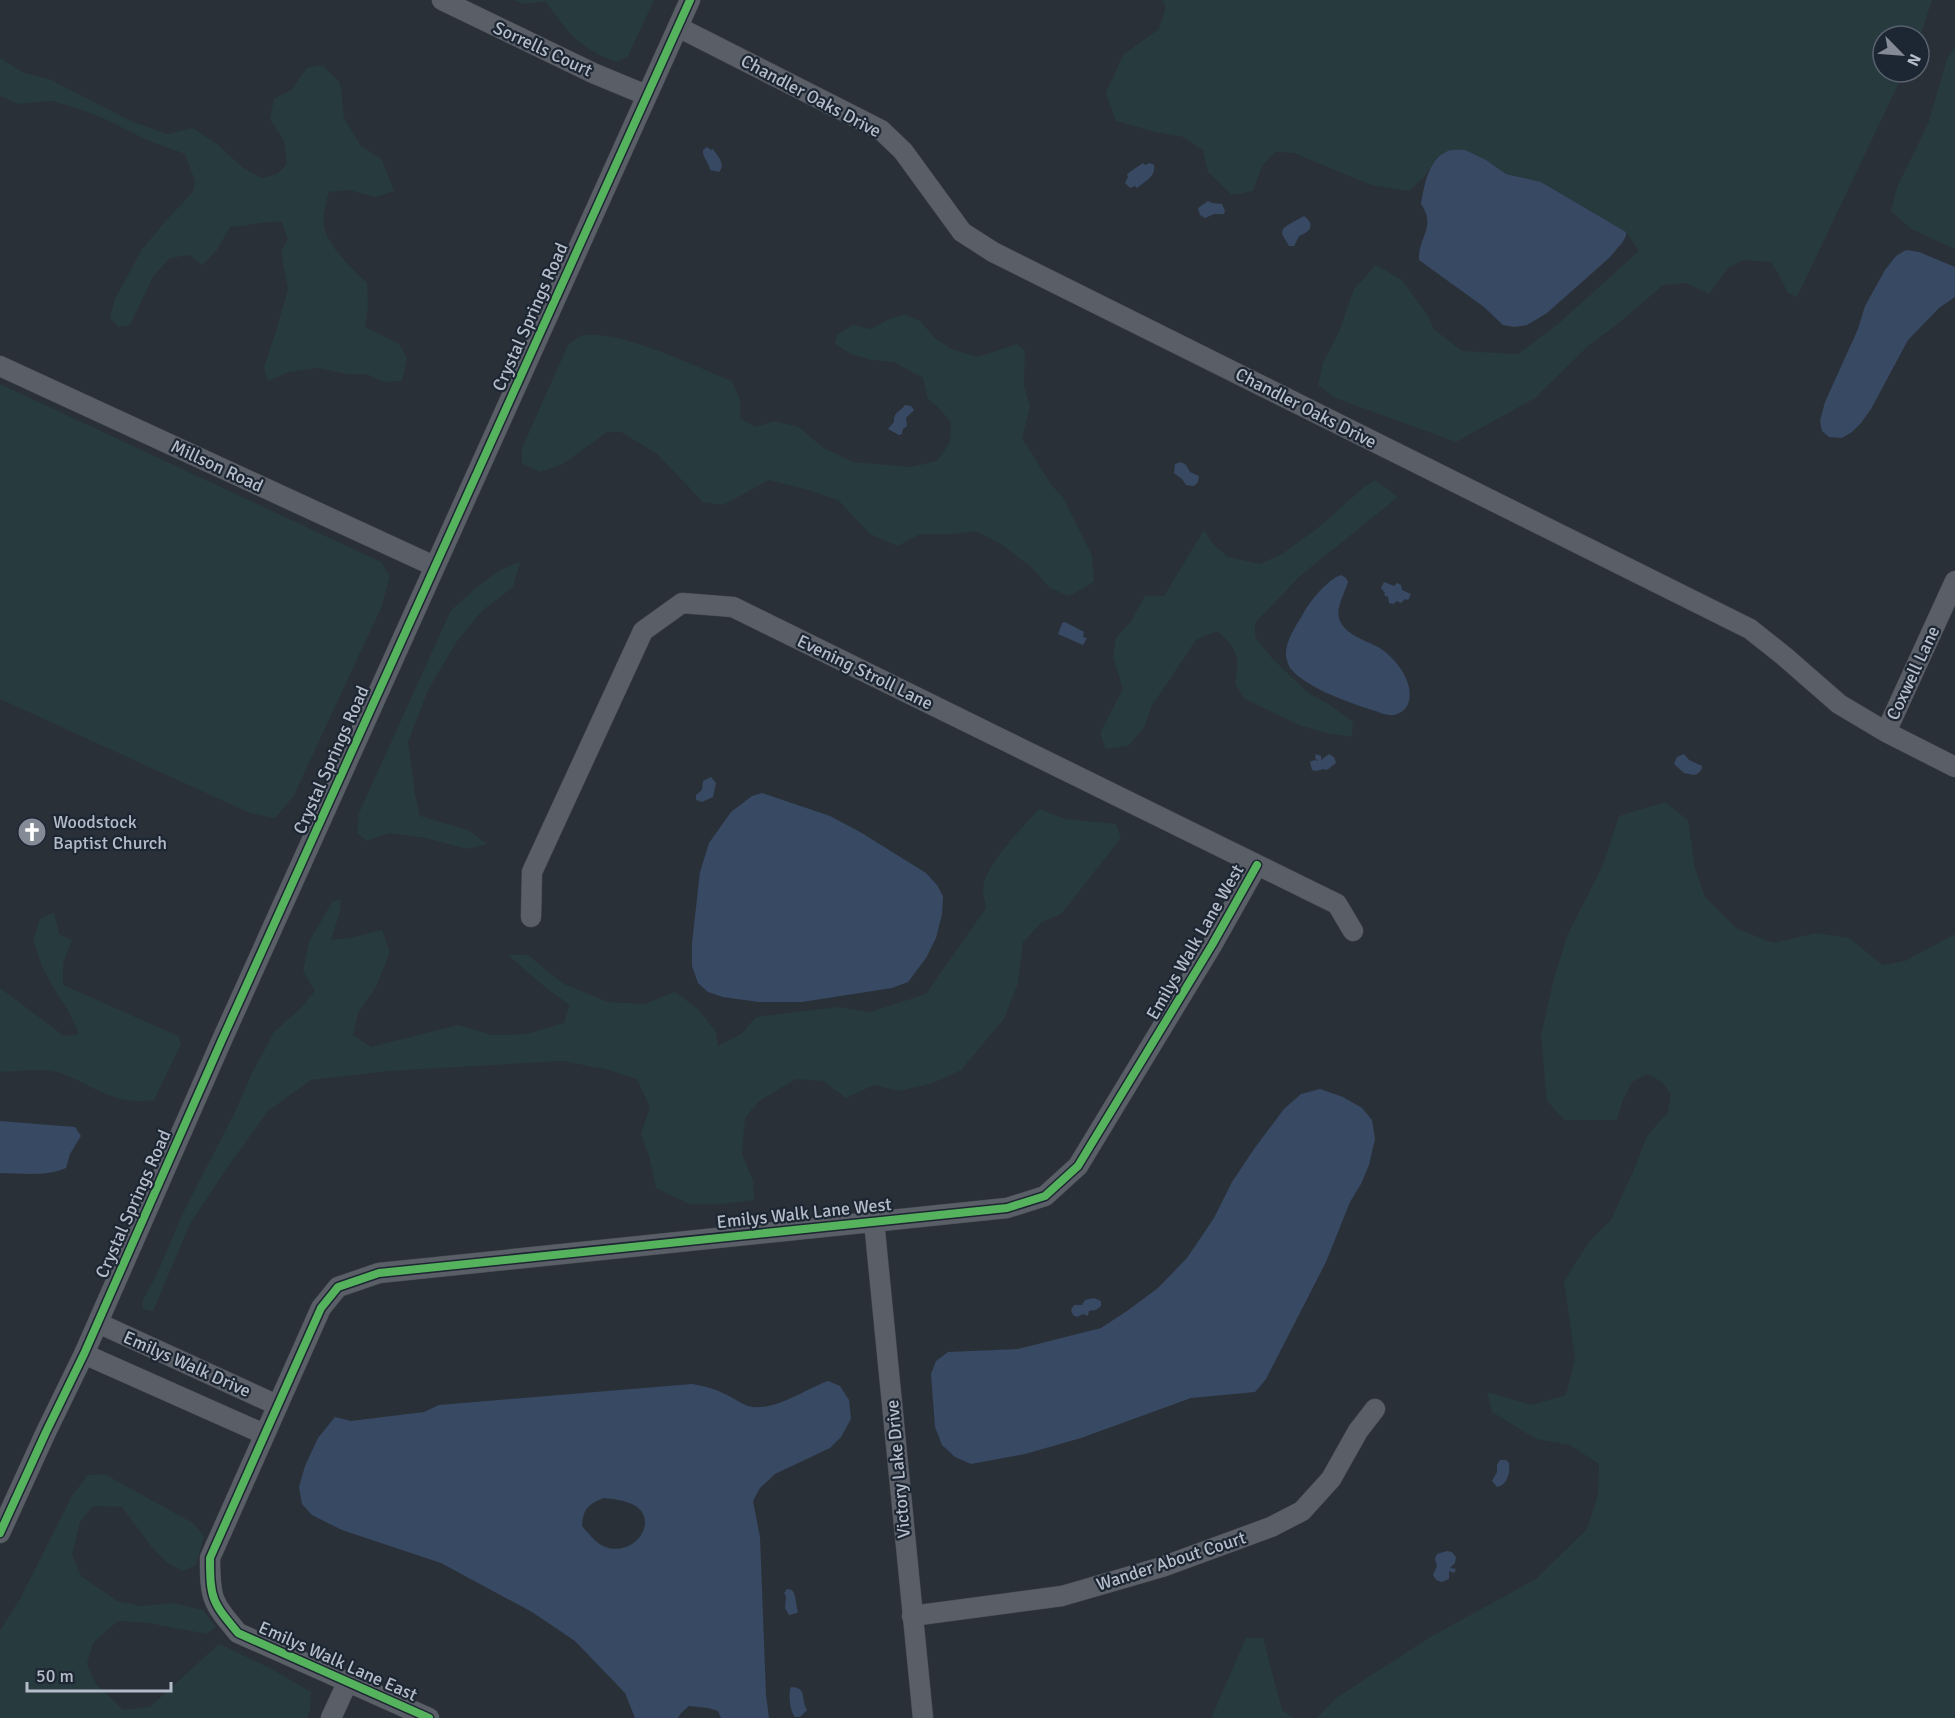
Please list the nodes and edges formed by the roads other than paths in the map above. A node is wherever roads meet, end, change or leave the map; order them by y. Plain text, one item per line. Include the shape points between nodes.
1 (442, 0) edge
2 (690, 0) edge
3 (678, 27) junction
4 (646, 95) junction
5 (0, 366) edge
6 (434, 566) junction
7 (1955, 581) edge
8 (1886, 732) junction
9 (1955, 767) edge
10 (1257, 865) junction
11 (531, 917) dead end
12 (1353, 931) dead end
13 (874, 1221) junction
14 (98, 1323) junction
15 (84, 1354) junction
16 (277, 1405) junction
17 (1375, 1409) dead end
18 (264, 1434) junction
19 (0, 1533) edge
20 (912, 1616) junction
21 (348, 1681) junction
22 (331, 1718) edge
23 (429, 1718) edge
24 (923, 1718) edge

1 - 4 street, Sorrells Court
2 - 3 street, Crystal Springs Road
3 - 4 street, Crystal Springs Road
3 - 8 street, Chandler Oaks Drive via 881,130 903,151 962,232 993,252 1750,629 1839,704
4 - 6 street, Crystal Springs Road
5 - 6 street, Millson Road
6 - 14 street, Crystal Springs Road
7 - 8 street, Coxwell Lane
8 - 9 street, Chandler Oaks Drive
10 - 11 street, Evening Stroll Lane via 733,607 682,603 643,631 532,872
10 - 12 street, Evening Stroll Lane via 1337,904
10 - 13 street, Emilys Walk Lane West via 1078,1166 1045,1197 1007,1208
13 - 16 street, Emilys Walk Lane West via 379,1273 338,1287 321,1308
13 - 20 street, Victory Lake Drive
14 - 15 street, Crystal Springs Road
14 - 16 street, Emilys Walk Drive
15 - 18 street, Emilys Walk Drive
15 - 19 street, Crystal Springs Road
16 - 18 street, Emilys Walk Lane West
17 - 20 street, Wander About Court via 1331,1479 1302,1511 1271,1527 1162,1567 1062,1596
18 - 21 street, Emilys Walk Lane East via 210,1558 210,1590 217,1607 238,1633
20 - 24 street, Victory Lake Drive
21 - 22 street
21 - 23 street, Emilys Walk Lane East

